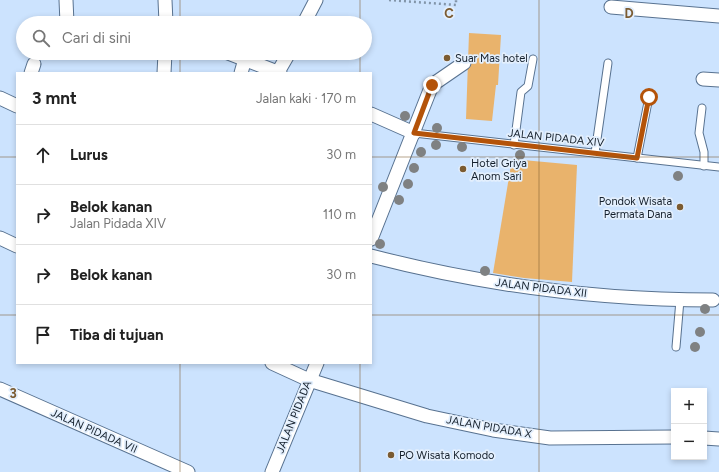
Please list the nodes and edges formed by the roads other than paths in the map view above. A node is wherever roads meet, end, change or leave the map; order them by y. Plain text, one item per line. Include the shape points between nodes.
1 (66, 0) edge
2 (165, 0) edge
3 (316, 0) edge
4 (611, 7) dead end
5 (67, 16) edge
6 (166, 16) edge
7 (308, 16) edge
8 (719, 16) edge
9 (533, 59) dead end
10 (165, 60) edge
11 (245, 60) joint
12 (286, 60) edge
13 (464, 63) dead end
14 (608, 63) dead end
15 (164, 72) edge
16 (241, 72) edge
17 (276, 72) edge
18 (280, 72) edge
19 (703, 79) dead end
20 (719, 80) edge
21 (649, 97) dead end
22 (0, 98) edge
23 (16, 106) edge
24 (702, 108) dead end
25 (372, 114) edge
26 (414, 133) junction
27 (514, 145) junction
28 (595, 153) junction
29 (637, 158) junction
30 (704, 166) junction
31 (719, 168) edge
32 (372, 237) edge
33 (1, 241) edge
34 (16, 246) edge
35 (372, 256) edge
36 (680, 300) junction
37 (713, 300) dead end
38 (676, 347) dead end
39 (274, 364) edge
40 (317, 364) edge
41 (309, 380) junction
42 (0, 390) edge
43 (671, 438) edge
44 (707, 438) edge
45 (719, 439) edge
46 (188, 472) edge
47 (272, 472) edge

1 - 5 street
2 - 6 street
3 - 7 street
4 - 8 street
9 - 27 lane via 528,86 521,92
10 - 15 street
11 - 16 street
11 - 17 street
12 - 18 street
13 - 26 street via 432,85
14 - 28 lane
19 - 20 street
21 - 29 lane
22 - 23 street
24 - 30 lane via 699,133 704,152
25 - 26 street
26 - 27 lane, JALAN PIDADA XIV
26 - 32 street
27 - 28 lane, JALAN PIDADA XIV
28 - 29 lane, JALAN PIDADA XIV
29 - 30 lane, JALAN PIDADA XIV
30 - 31 lane, JALAN PIDADA XIV
33 - 34 street
35 - 36 street, JALAN PIDADA XII via 428,271 512,286 572,294
36 - 37 street, JALAN PIDADA XII
36 - 38 lane
39 - 41 street, JALAN PIDADA X
40 - 41 street, JALAN PIDADA
41 - 43 street, JALAN PIDADA X via 427,416 493,430 550,438
41 - 47 street, JALAN PIDADA
42 - 46 street, JALAN PIDADA VII
44 - 45 street

